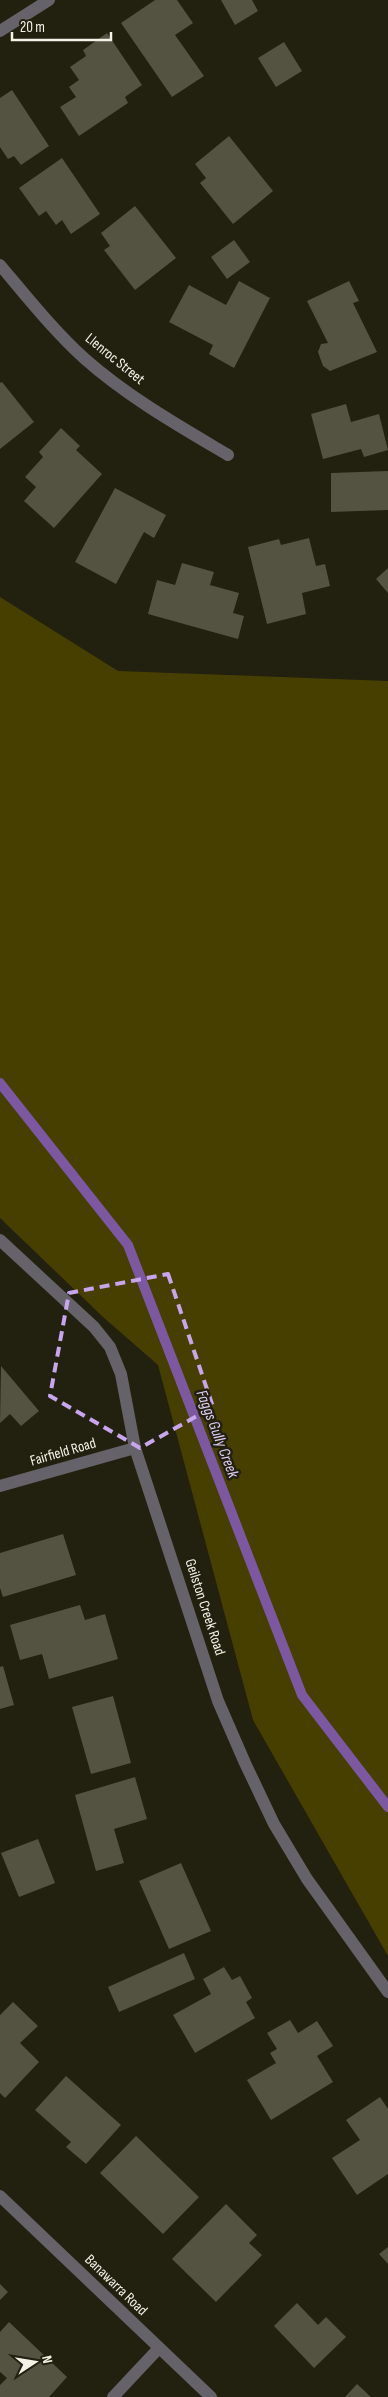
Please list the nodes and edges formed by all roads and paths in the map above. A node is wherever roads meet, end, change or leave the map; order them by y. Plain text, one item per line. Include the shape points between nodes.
1 (49, 0) edge
2 (0, 30) edge
3 (0, 265) edge
4 (228, 455) dead end
5 (0, 1240) edge
6 (136, 1448) junction
7 (0, 1486) edge
8 (388, 1992) edge
9 (0, 2196) edge
10 (159, 2348) junction
11 (113, 2397) edge
12 (211, 2397) edge

1 - 2 street
3 - 4 street, Llenroc Street via 85,359 152,410
5 - 6 street, Geilston Creek Road via 94,1327 110,1347 121,1374
6 - 7 street, Fairfield Road
6 - 8 street, Geilston Creek Road via 218,1701 245,1763 274,1824 307,1879
9 - 10 street, Banawarra Road
10 - 11 street
10 - 12 street, Banawarra Road

